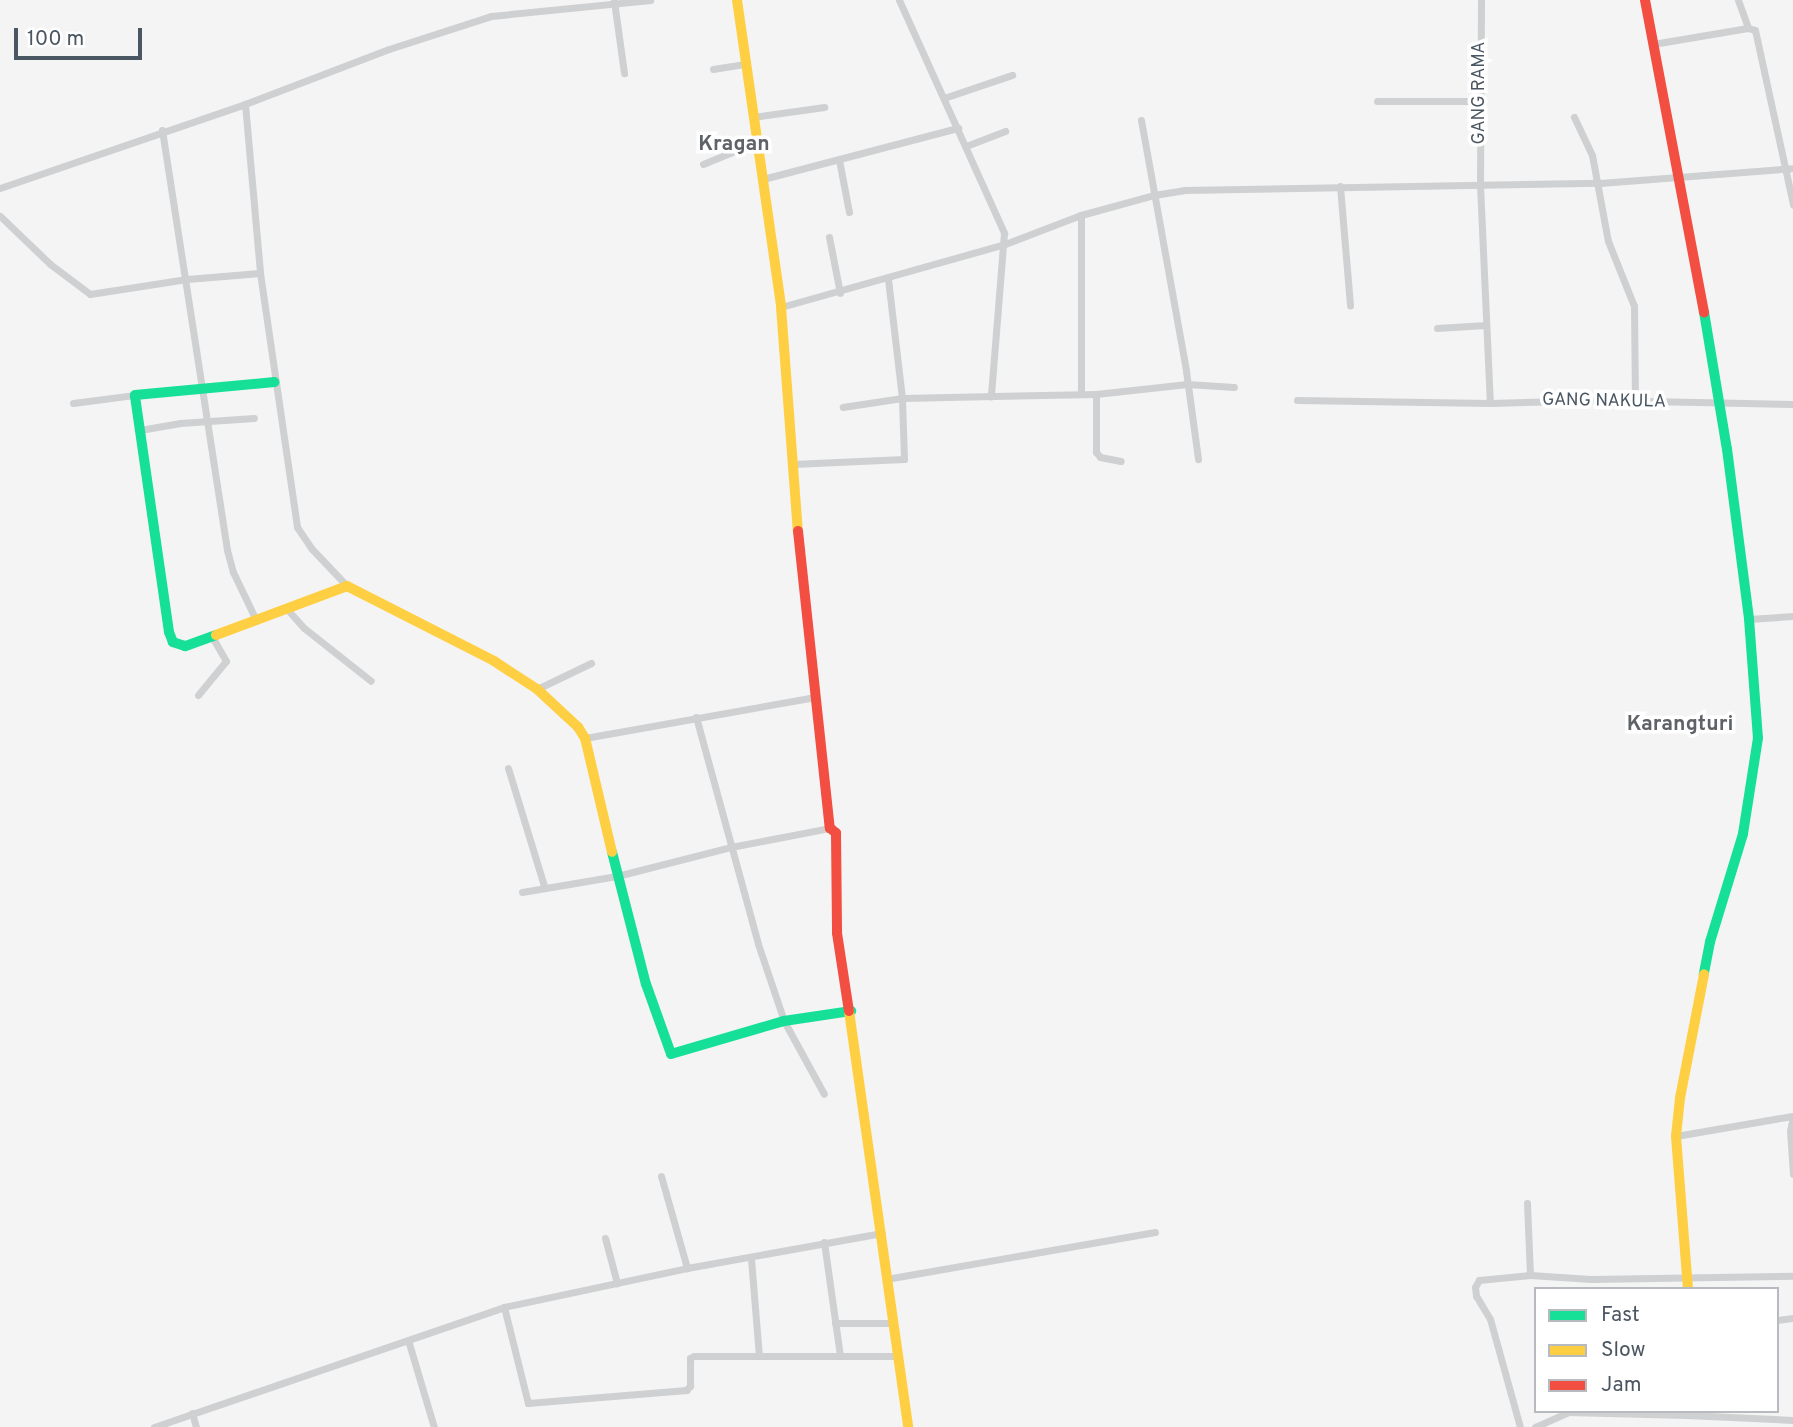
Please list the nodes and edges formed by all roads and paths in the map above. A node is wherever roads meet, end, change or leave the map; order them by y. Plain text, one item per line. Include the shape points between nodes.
1 (650, 0) edge
2 (737, 0) edge
3 (899, 0) edge
4 (1481, 0) edge
5 (1645, 0) edge
6 (1738, 0) edge
7 (614, 2) edge
8 (1748, 28) junction
9 (1653, 44) junction
10 (744, 64) junction
11 (713, 69) dead end
12 (624, 73) dead end
13 (1012, 75) dead end
14 (944, 98) junction
15 (1377, 101) dead end
16 (1478, 101) junction
17 (245, 104) junction
18 (824, 107) dead end
19 (753, 117) junction
20 (1574, 117) dead end
21 (1141, 120) dead end
22 (958, 128) junction
23 (162, 130) junction
24 (1005, 131) dead end
25 (757, 142) junction
26 (966, 146) junction
27 (839, 160) junction
28 (703, 164) dead end
29 (1790, 168) edge
30 (1680, 176) junction
31 (763, 179) junction
32 (1600, 183) junction
33 (1340, 186) junction
34 (1480, 186) junction
35 (0, 188) edge
36 (1154, 195) junction
37 (1793, 205) edge
38 (849, 212) dead end
39 (1081, 215) junction
40 (0, 216) edge
41 (829, 237) dead end
42 (1005, 244) junction
43 (260, 273) junction
44 (187, 279) junction
45 (888, 279) junction
46 (840, 293) junction
47 (1350, 306) dead end
48 (781, 307) junction
49 (1486, 325) junction
50 (1437, 328) dead end
51 (274, 382) junction
52 (1187, 384) junction
53 (1234, 387) dead end
54 (203, 390) junction
55 (1081, 394) junction
56 (1096, 394) junction
57 (135, 395) junction
58 (991, 396) junction
59 (902, 398) junction
60 (1297, 400) dead end
61 (1635, 401) junction
62 (73, 403) dead end
63 (1490, 403) junction
64 (1718, 404) junction
65 (1793, 404) edge
66 (843, 407) dead end
67 (254, 418) dead end
68 (208, 421) junction
69 (140, 430) junction
70 (1198, 459) dead end
71 (1121, 461) dead end
72 (793, 464) junction
73 (347, 586) junction
74 (286, 608) junction
75 (1793, 617) edge
76 (256, 618) junction
77 (1749, 619) junction
78 (211, 635) junction
79 (591, 663) dead end
80 (371, 681) dead end
81 (537, 689) junction
82 (198, 695) dead end
83 (815, 697) junction
84 (696, 717) junction
85 (585, 738) junction
86 (508, 768) dead end
87 (830, 828) junction
88 (731, 847) junction
89 (617, 876) junction
90 (544, 886) junction
91 (522, 891) dead end
92 (851, 1011) junction
93 (784, 1021) junction
94 (824, 1094) dead end
95 (1792, 1116) edge
96 (1676, 1136) junction
97 (1793, 1174) edge
98 (661, 1176) dead end
99 (1527, 1203) dead end
100 (1155, 1232) dead end
101 (882, 1233) junction
102 (606, 1238) dead end
103 (824, 1242) junction
104 (751, 1259) junction
105 (687, 1268) junction
106 (1530, 1275) junction
107 (1793, 1276) edge
108 (1687, 1277) junction
109 (887, 1279) junction
110 (1591, 1279) junction
111 (617, 1283) junction
112 (1592, 1287) edge
113 (1688, 1287) edge
114 (504, 1307) junction
115 (835, 1323) junction
116 (891, 1323) junction
117 (408, 1340) junction
118 (759, 1356) junction
119 (839, 1356) junction
120 (896, 1356) junction
121 (191, 1413) junction
122 (1565, 1413) edge
123 (1687, 1413) edge
124 (1793, 1420) edge
125 (154, 1427) edge
126 (196, 1427) edge
127 (434, 1427) edge
128 (908, 1427) edge
129 (1520, 1427) edge
130 (1535, 1427) edge

1 - 7 street
2 - 10 street
3 - 14 street
4 - 16 street, GANG RAMA
5 - 9 street
6 - 8 street
7 - 12 street
7 - 17 street via 491,16
8 - 9 street
8 - 29 street via 1756,33
9 - 30 street
10 - 11 street
10 - 19 street
13 - 14 street
14 - 22 street
15 - 16 street
16 - 34 street, GANG RAMA
17 - 23 street
17 - 43 street
18 - 19 street
19 - 25 street
20 - 32 street
21 - 36 street
22 - 26 street
22 - 27 street
23 - 35 street
23 - 44 street
24 - 26 street
25 - 28 street
25 - 31 street
26 - 42 street
27 - 31 street
27 - 38 street
29 - 30 street
29 - 37 street
30 - 32 street
30 - 64 street
31 - 48 street
32 - 34 street
32 - 61 street via 1608,241 1633,306
33 - 34 street
33 - 36 street via 1213,188
33 - 47 street
34 - 49 street, GANG RAMA
36 - 39 street
36 - 52 street
39 - 42 street
39 - 55 street
40 - 44 street via 90,294
41 - 46 street
42 - 45 street
42 - 58 street
43 - 44 street
43 - 51 street
44 - 54 street
45 - 46 street
45 - 59 street
46 - 48 street
48 - 72 street
49 - 50 street
49 - 63 street, GANG RAMA
51 - 54 street
51 - 73 street via 297,527
52 - 53 street
52 - 56 street
52 - 70 street
54 - 57 street
54 - 68 street
55 - 56 street
55 - 58 street
56 - 71 street via 1096,452
57 - 62 street
57 - 69 street
58 - 59 street
59 - 66 street
59 - 72 street via 902,461
60 - 63 street, GANG NAKULA
61 - 63 street, GANG NAKULA
61 - 64 street, GANG NAKULA
64 - 65 street, GANG NAKULA
64 - 77 street
67 - 68 street
68 - 69 street
68 - 76 street via 231,565
69 - 78 street via 170,638 185,646
72 - 83 street
73 - 74 street
73 - 81 street via 494,660
74 - 76 street
74 - 80 street
75 - 77 street
76 - 78 street
77 - 96 street via 1758,738 1743,834 1710,942
78 - 82 street via 226,661
79 - 81 street
81 - 85 street
83 - 84 street
83 - 87 street
84 - 85 street
84 - 88 street
85 - 89 street
86 - 90 street
87 - 88 street
87 - 92 street via 836,833 837,933
88 - 89 street
88 - 93 street
89 - 90 street
89 - 93 street via 646,984 671,1054
90 - 91 street
92 - 93 street
92 - 101 street
93 - 94 street
95 - 96 street
95 - 97 street
96 - 108 street
98 - 105 street
99 - 106 street
100 - 109 street
101 - 103 street
101 - 109 street
102 - 111 street
103 - 104 street
103 - 115 street
104 - 105 street
104 - 118 street
105 - 111 street
106 - 110 street
106 - 129 street via 1483,1279 1476,1282 1475,1291 1490,1319
107 - 108 street
108 - 110 street
108 - 113 street
109 - 116 street
110 - 112 street
111 - 114 street
114 - 117 street
114 - 118 street via 528,1403 686,1390 692,1356
115 - 116 street
115 - 119 street
116 - 120 street
117 - 121 street
117 - 127 street
118 - 119 street
119 - 120 street
120 - 128 street
121 - 125 street
121 - 126 street
122 - 130 street
123 - 124 street

